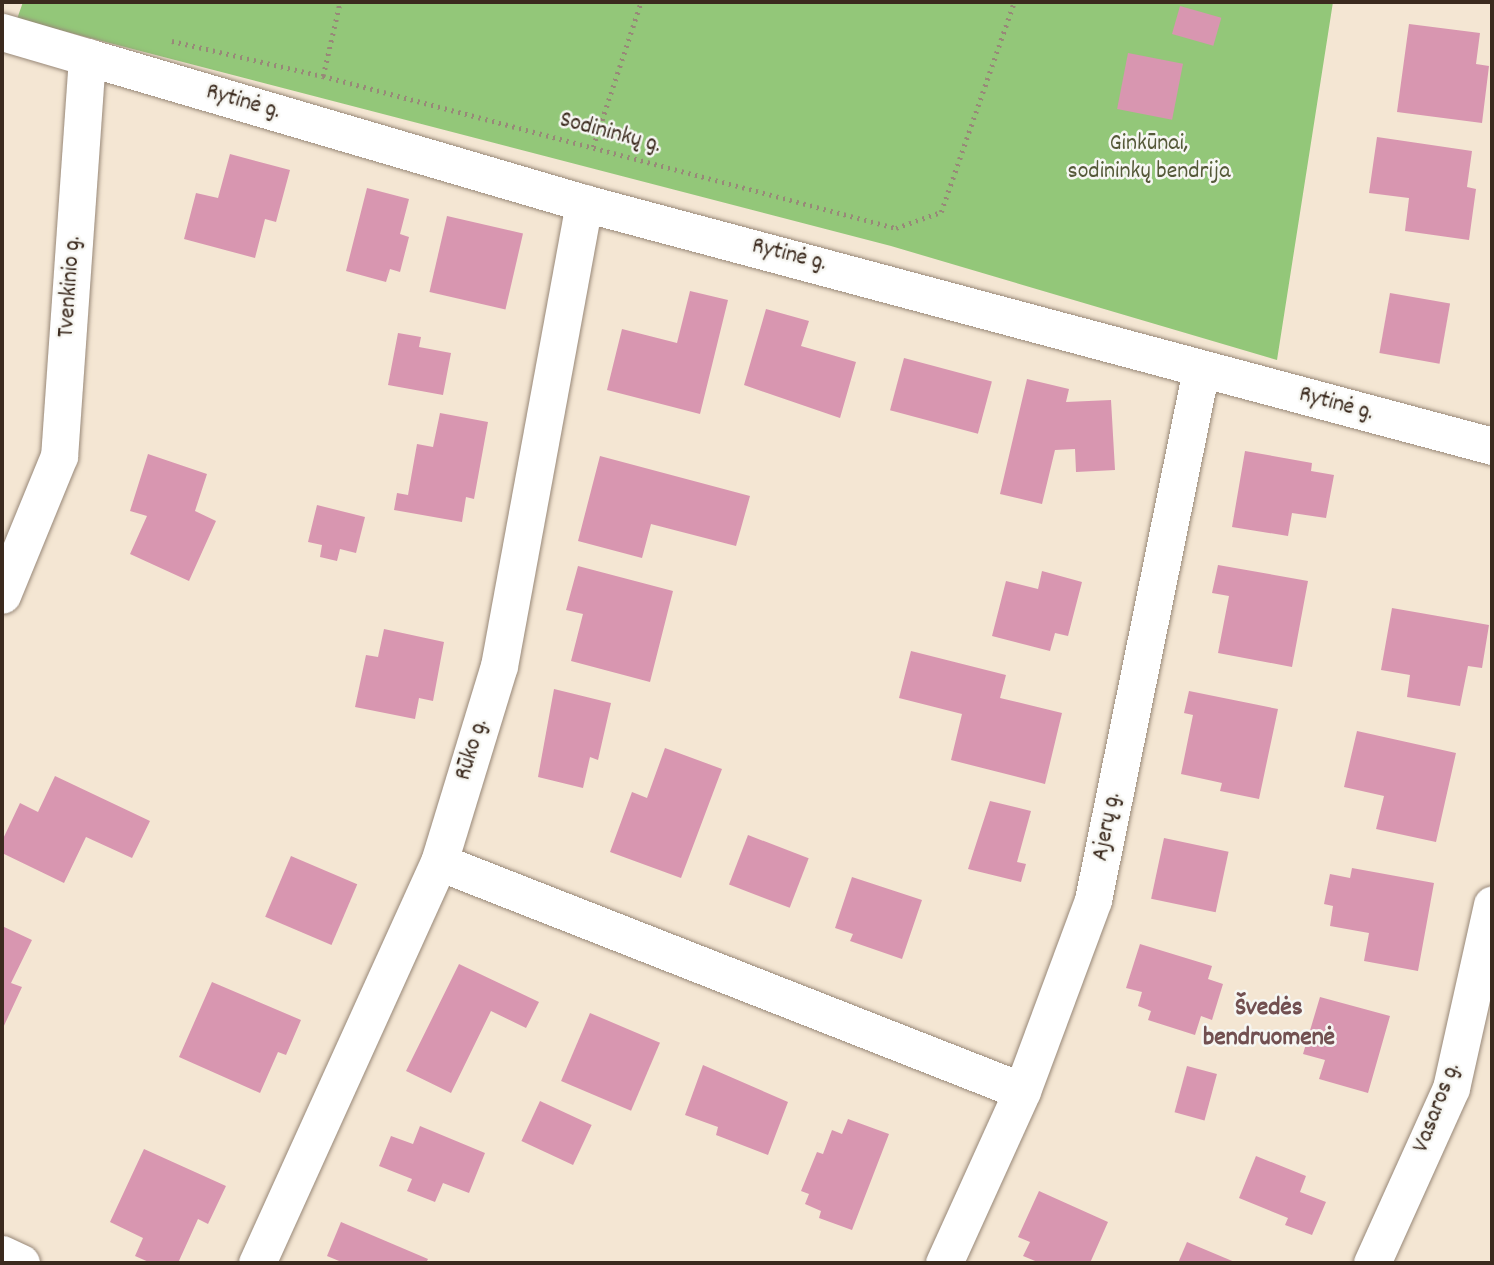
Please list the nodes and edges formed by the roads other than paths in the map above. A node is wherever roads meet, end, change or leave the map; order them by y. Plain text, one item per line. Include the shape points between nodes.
1 (2, 32) edge
2 (88, 57) junction
3 (584, 203) junction
4 (1200, 369) junction
5 (1492, 446) edge
6 (2, 595) edge
7 (439, 862) junction
8 (1492, 905) edge
9 (1022, 1091) junction
10 (2, 1254) edge
11 (21, 1263) edge
12 (257, 1263) edge
13 (944, 1263) edge
14 (1372, 1263) edge

1 - 2 street
2 - 3 street, Rytinė g.
2 - 6 street, Tvenkinio g. via 59,456
3 - 4 street, Rytinė g.
3 - 7 street, Rūko g. via 499,666
4 - 5 street, Rytinė g.
4 - 9 street, Ajerų g. via 1093,900
7 - 9 street
7 - 12 street, Rūko g.
8 - 14 street, Vasaros g. via 1451,1088
9 - 13 street, Ajerų g.
10 - 11 street

